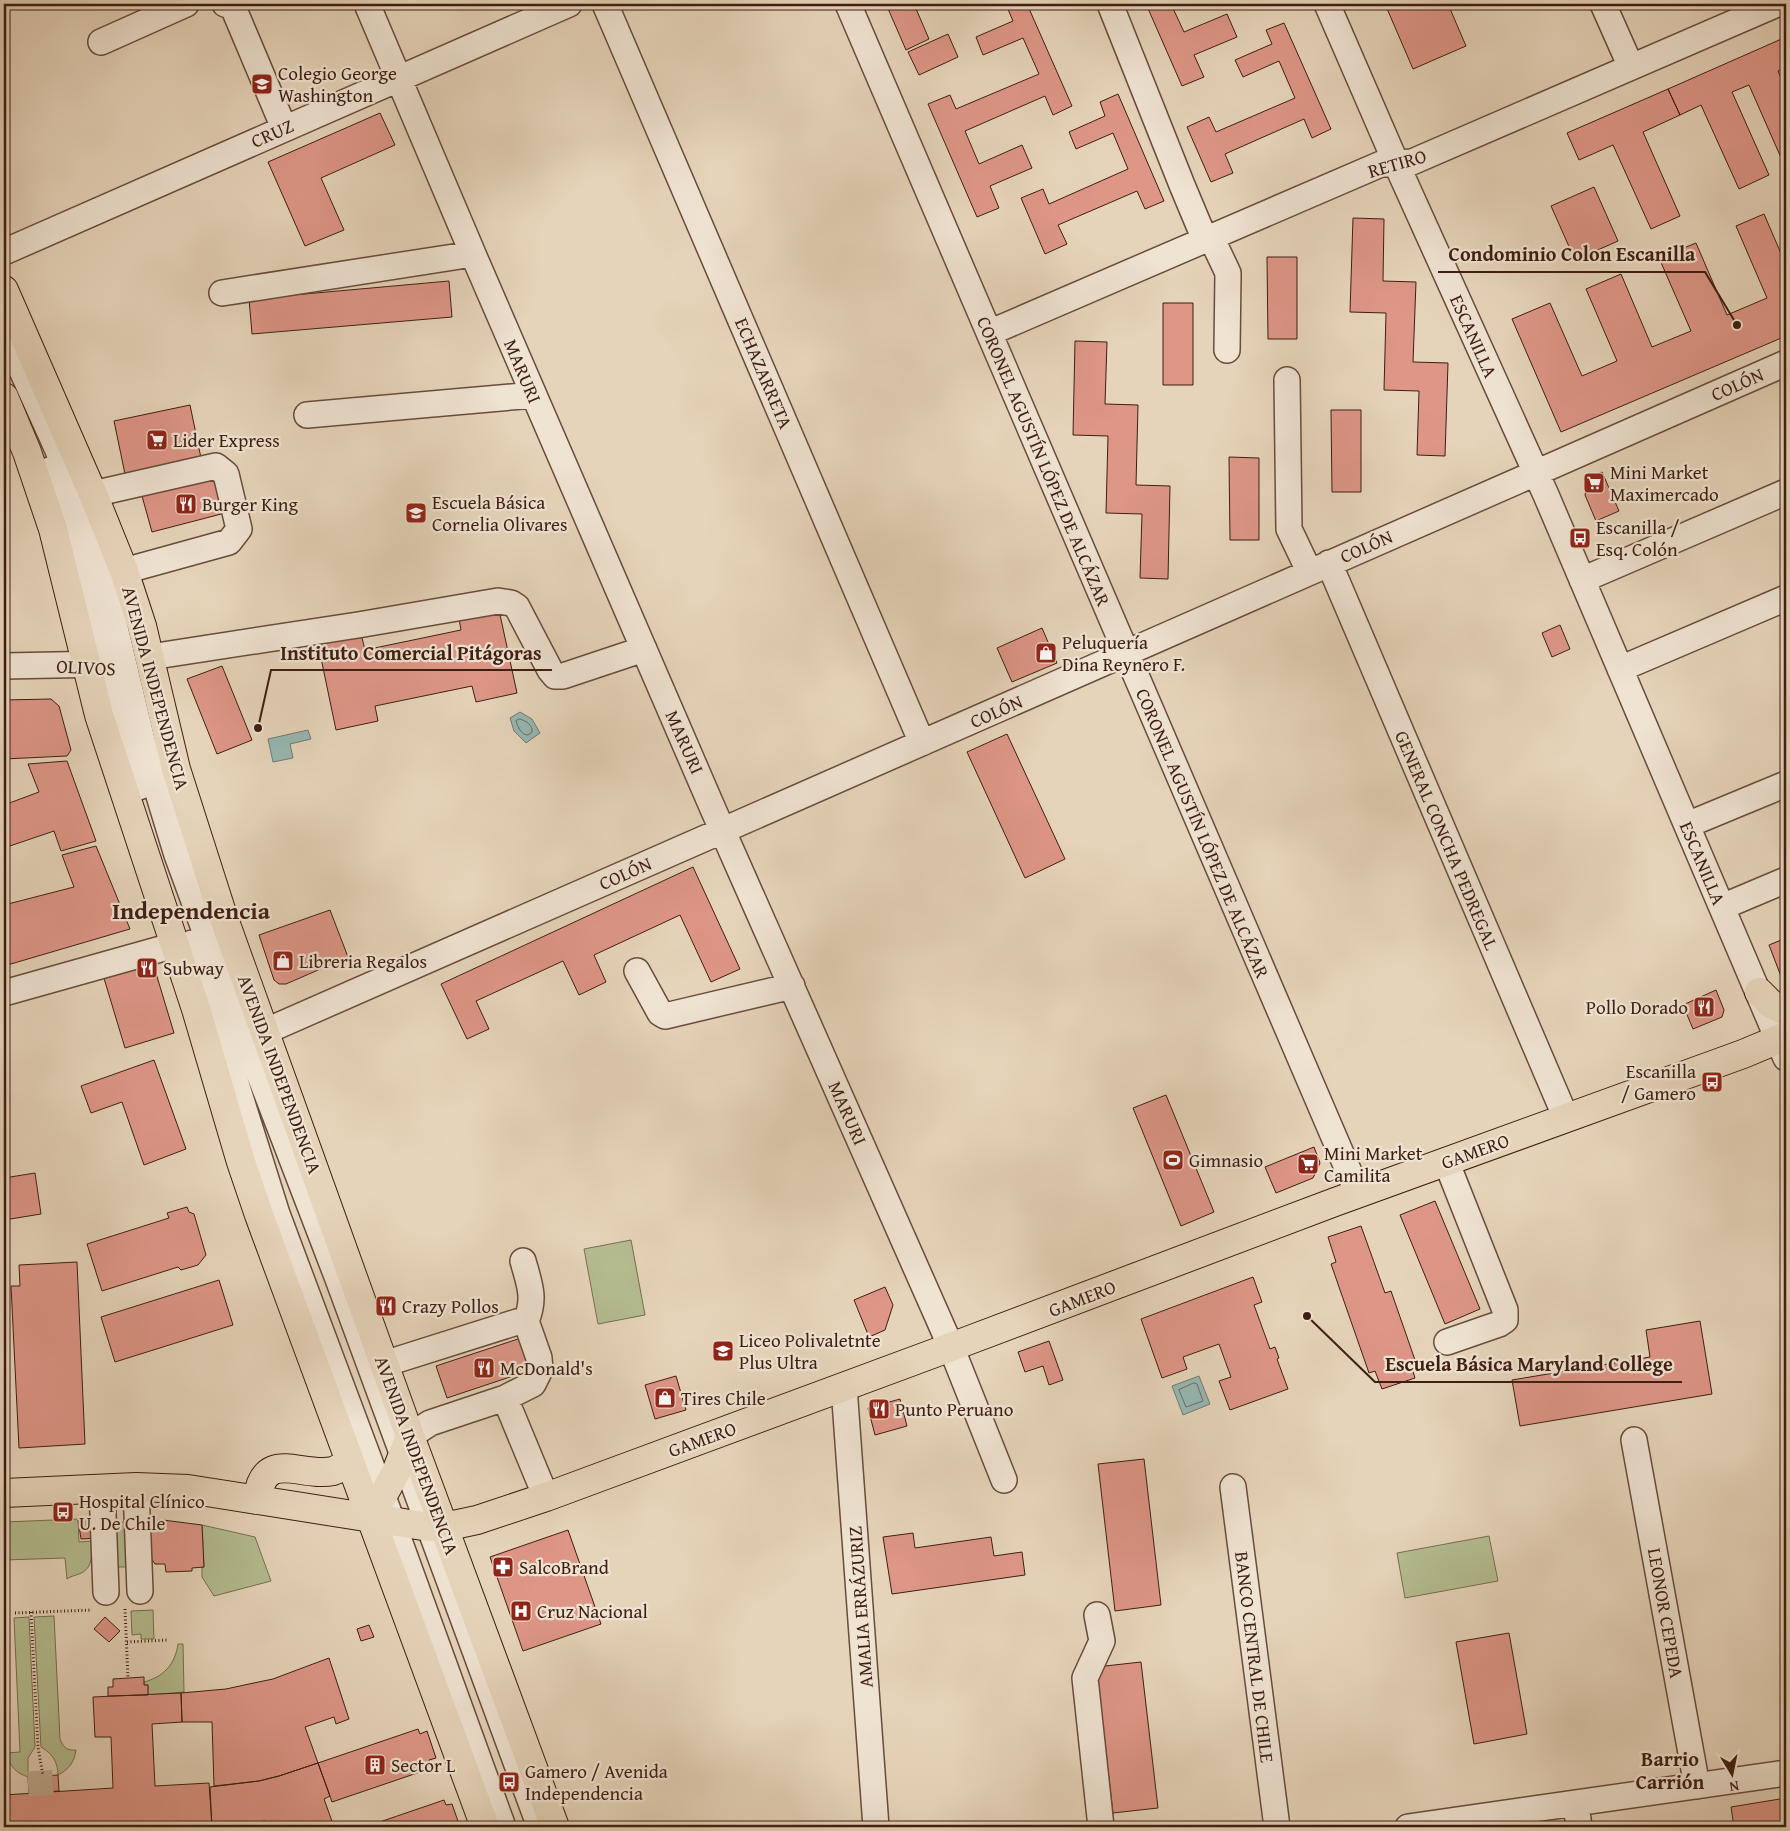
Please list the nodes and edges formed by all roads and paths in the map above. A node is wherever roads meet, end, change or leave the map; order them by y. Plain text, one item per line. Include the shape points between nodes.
1 (186, 4) edge
2 (225, 4) edge
3 (367, 4) edge
4 (569, 4) edge
5 (605, 4) edge
6 (848, 4) edge
7 (1110, 4) edge
8 (1327, 4) edge
9 (1603, 4) edge
10 (1777, 4) edge
11 (101, 42) dead end
12 (1631, 67) junction
13 (398, 78) junction
14 (284, 128) junction
15 (1396, 163) junction
16 (1208, 238) junction
17 (4, 252) edge
18 (473, 254) junction
19 (4, 290) edge
20 (222, 292) dead end
21 (4, 332) edge
22 (989, 333) junction
23 (1227, 350) dead end
24 (4, 360) edge
25 (1786, 363) edge
26 (1287, 380) dead end
27 (534, 395) junction
28 (4, 397) edge
29 (307, 415) dead end
30 (1536, 472) junction
31 (1786, 492) edge
32 (94, 494) junction
33 (1319, 567) junction
34 (124, 571) junction
35 (1582, 580) junction
36 (1786, 598) edge
37 (644, 649) junction
38 (1126, 654) junction
39 (150, 656) junction
40 (104, 665) junction
41 (4, 666) edge
42 (1620, 669) junction
43 (159, 694) junction
44 (922, 743) junction
45 (1786, 784) edge
46 (1687, 825) junction
47 (723, 830) junction
48 (1786, 880) edge
49 (1722, 907) junction
50 (175, 945) junction
51 (637, 971) dead end
52 (792, 986) junction
53 (1759, 992) junction
54 (4, 993) edge
55 (1786, 1012) edge
56 (239, 1044) junction
57 (1784, 1044) edge
58 (1566, 1118) junction
59 (1446, 1161) junction
60 (1358, 1193) junction
61 (523, 1260) dead end
62 (526, 1321) junction
63 (1447, 1342) dead end
64 (951, 1347) junction
65 (384, 1364) junction
66 (844, 1387) junction
67 (505, 1398) junction
68 (1634, 1440) dead end
69 (407, 1446) junction
70 (350, 1462) junction
71 (1004, 1480) dead end
72 (136, 1487) junction
73 (1233, 1487) dead end
74 (102, 1488) junction
75 (4, 1493) edge
76 (546, 1497) junction
77 (257, 1500) junction
78 (382, 1512) junction
79 (436, 1527) junction
80 (140, 1591) dead end
81 (106, 1604) junction
82 (31, 1612) junction
83 (15, 1613) dead end
84 (1097, 1615) dead end
85 (168, 1640) dead end
86 (127, 1642) junction
87 (128, 1678) dead end
88 (1786, 1773) edge
89 (43, 1776) dead end
90 (1697, 1786) junction
91 (1578, 1816) edge
92 (485, 1827) edge
93 (504, 1827) edge
94 (540, 1827) edge
95 (555, 1827) edge
96 (876, 1827) edge
97 (1101, 1827) edge
98 (1276, 1827) edge
99 (1413, 1827) edge

1 - 11 street
2 - 14 street via 233,7
3 - 13 street, MARURI
4 - 13 street, CRUZ
5 - 44 street, ECHAZARRETA
6 - 22 street, CORONEL AGUSTÍN LÓPEZ DE ALCÁZAR
7 - 16 street via 1182,185
8 - 15 street, ESCANILLA
9 - 12 street
10 - 12 street, RETIRO
12 - 15 street, RETIRO via 1412,162
13 - 14 street, CRUZ
13 - 18 street, MARURI
14 - 17 street, CRUZ
15 - 16 street, RETIRO via 1381,164
15 - 30 street, ESCANILLA
16 - 22 street, RETIRO
16 - 23 street via 1228,272
18 - 20 street
18 - 27 street, MARURI
19 - 32 main road, AVENIDA INDEPENDENCIA
21 - 40 street via 57,448 90,533 102,573
22 - 38 street, CORONEL AGUSTÍN LÓPEZ DE ALCÁZAR
24 - 40 street via 53,478
25 - 30 street, COLÓN
26 - 33 street, GENERAL CONCHA PEDREGAL via 1289,529
27 - 29 street
27 - 37 street, MARURI
28 - 40 main road, AVENIDA INDEPENDENCIA
30 - 33 street, COLÓN
30 - 35 street, ESCANILLA
31 - 35 street
32 - 34 main road, AVENIDA INDEPENDENCIA
32 - 34 street via 216,466 226,474 238,529 228,542
33 - 38 street, COLÓN
33 - 58 street, GENERAL CONCHA PEDREGAL
34 - 39 main road, AVENIDA INDEPENDENCIA
35 - 42 street, ESCANILLA
36 - 42 street
37 - 39 street via 564,676 555,676 517,607 498,601
37 - 47 street, MARURI
38 - 44 street, COLÓN
38 - 60 street, CORONEL AGUSTÍN LÓPEZ DE ALCÁZAR
39 - 43 main road, AVENIDA INDEPENDENCIA
40 - 41 street, OLIVOS
40 - 43 street, OLIVOS via 141,676
40 - 50 main road, AVENIDA INDEPENDENCIA via 99,715
40 - 56 street via 129,758
40 - 56 street via 142,740
42 - 46 street, ESCANILLA
43 - 56 main road, AVENIDA INDEPENDENCIA via 190,814
44 - 47 street, COLÓN
45 - 46 street
46 - 49 street, ESCANILLA
47 - 52 street, MARURI
47 - 56 street, COLÓN
48 - 49 street
49 - 53 street, ESCANILLA
50 - 54 street
50 - 56 main road, AVENIDA INDEPENDENCIA
51 - 52 street via 660,1013 665,1016
52 - 64 street, MARURI
53 - 55 main road
53 - 57 street, ESCANILLA
56 - 65 main road, AVENIDA INDEPENDENCIA
56 - 69 street via 332,1260
56 - 70 main road, AVENIDA INDEPENDENCIA via 241,1162
56 - 78 street via 277,1214
57 - 58 main road, GAMERO via 1743,1054
58 - 59 main road, GAMERO
59 - 60 main road, GAMERO
59 - 63 street via 1505,1310 1505,1320 1499,1324
60 - 64 main road, GAMERO
61 - 62 street via 532,1309
62 - 65 street
62 - 67 street via 540,1370 534,1384
64 - 66 main road, GAMERO
64 - 71 street, MARURI
65 - 69 main road, AVENIDA INDEPENDENCIA
66 - 76 main road, GAMERO
66 - 96 street, AMALIA ERRÁZURIZ
67 - 69 street via 430,1423
67 - 76 street
68 - 90 street, LEONOR CEPEDA
69 - 78 main road
69 - 79 main road, AVENIDA INDEPENDENCIA
70 - 77 main road via 330,1472 271,1470 262,1480
70 - 78 main road, AVENIDA INDEPENDENCIA
72 - 74 main road, GAMERO
72 - 77 main road, GAMERO via 188,1488
72 - 80 street
73 - 98 street, BANCO CENTRAL DE CHILE
74 - 75 main road, GAMERO
74 - 81 street
76 - 79 main road, GAMERO via 477,1520
77 - 78 main road, GAMERO
78 - 79 main road, GAMERO
78 - 92 main road, AVENIDA INDEPENDENCIA
78 - 93 street
79 - 94 street
79 - 95 main road, AVENIDA INDEPENDENCIA
81 - 82 path
81 - 86 path via 125,1609
82 - 83 path
82 - 89 path via 38,1747
84 - 97 street via 1102,1641 1085,1678
85 - 86 path
86 - 87 path
88 - 90 street
90 - 91 street
91 - 99 street

